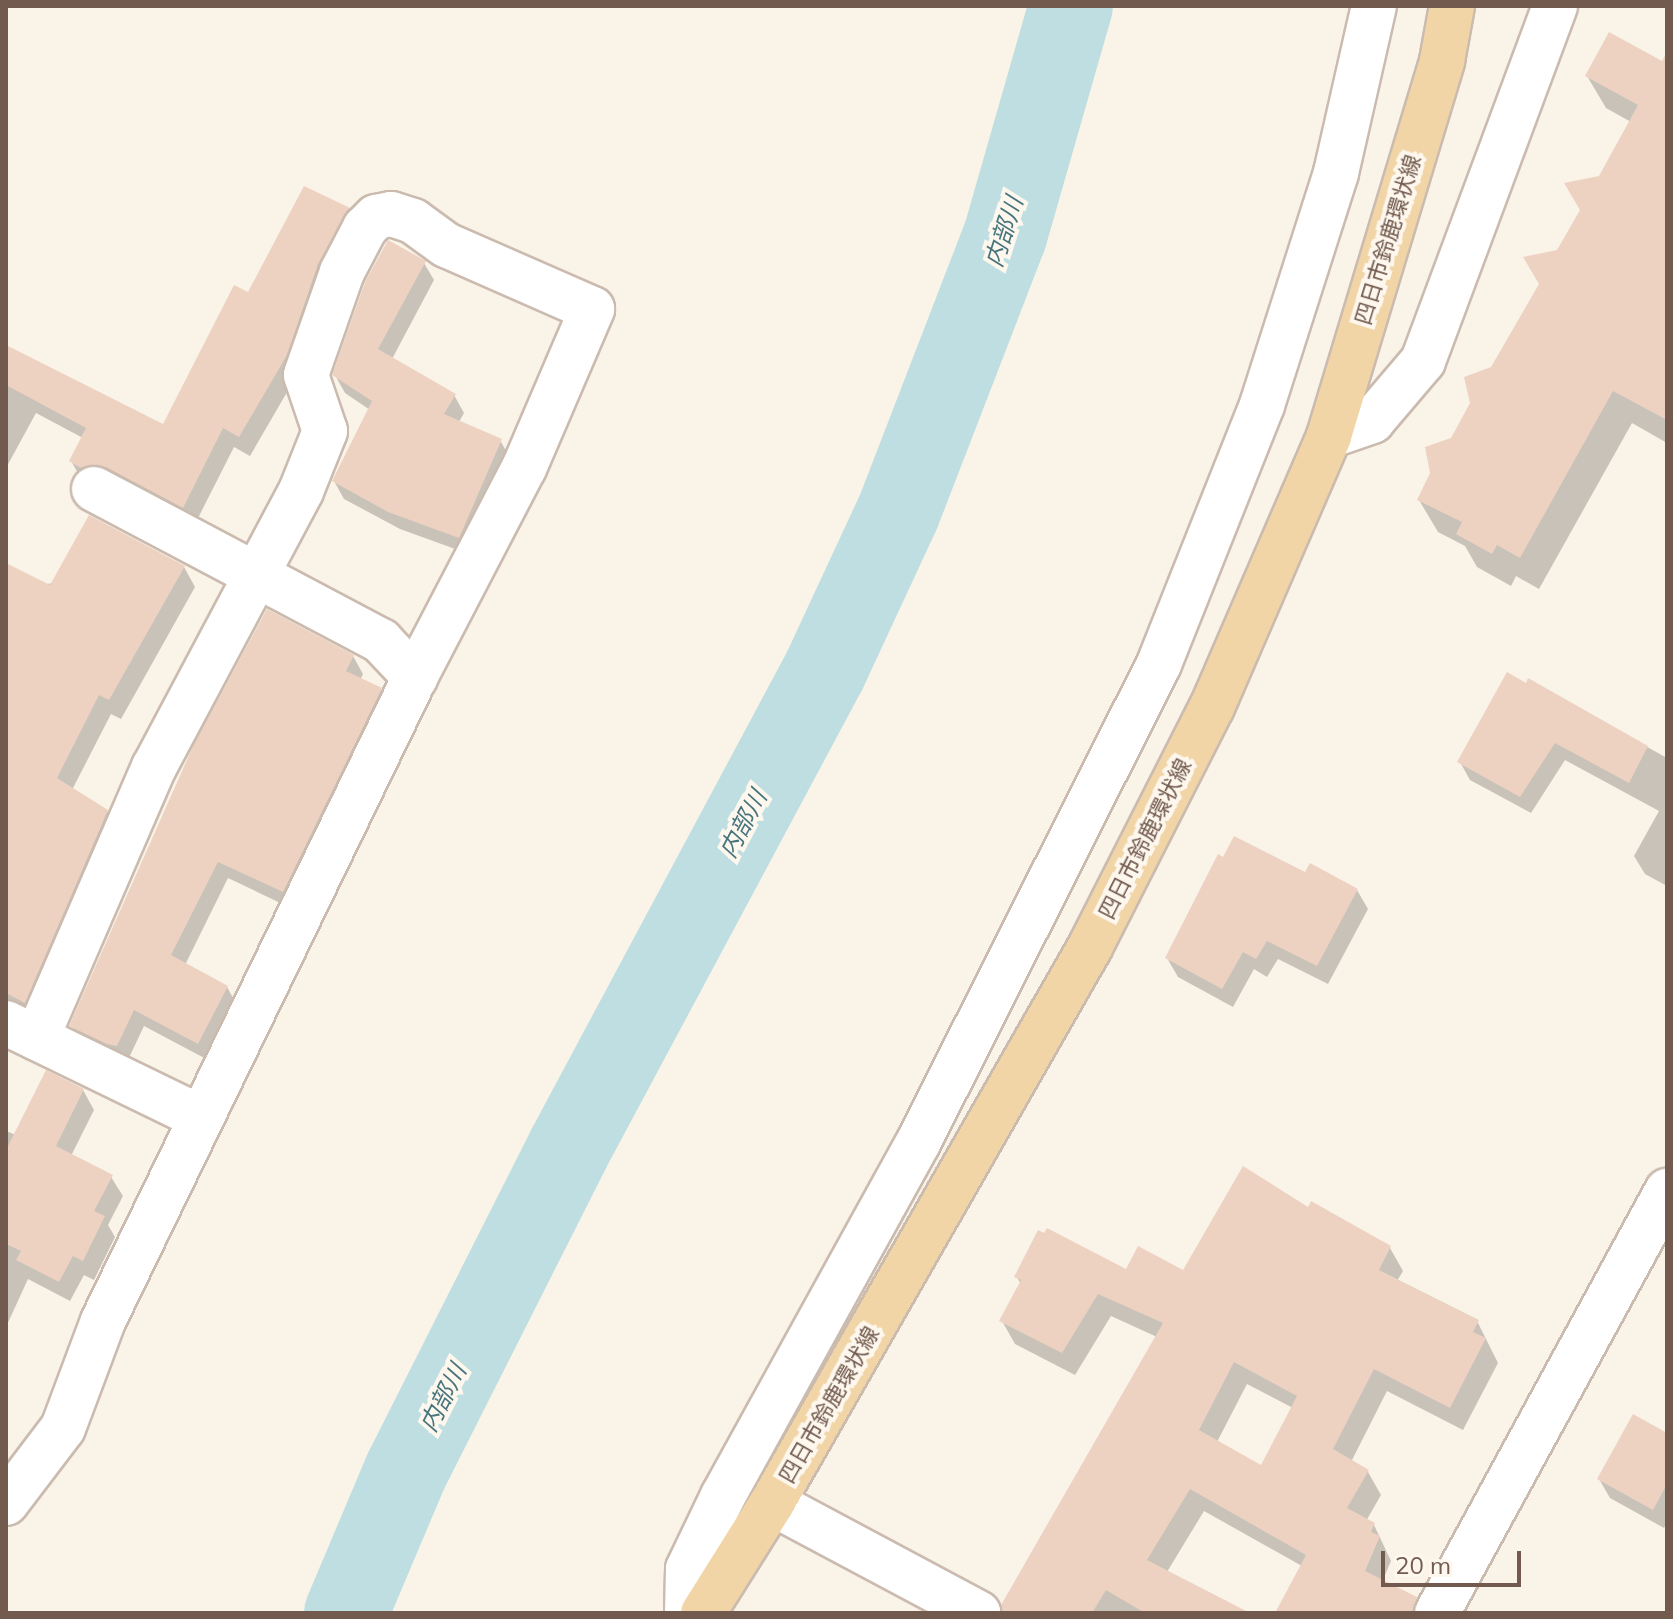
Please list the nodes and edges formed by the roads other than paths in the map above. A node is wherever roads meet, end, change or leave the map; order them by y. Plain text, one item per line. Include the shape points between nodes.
1 (1374, 6) edge
2 (1452, 6) edge
3 (1555, 6) edge
4 (1329, 436) junction
5 (94, 489) dead end
6 (253, 576) junction
7 (415, 677) junction
8 (21, 1030) edge
9 (200, 1117) junction
10 (1667, 1191) edge
11 (6, 1503) edge
12 (772, 1503) junction
13 (687, 1613) edge
14 (703, 1613) edge
15 (978, 1613) edge
16 (1437, 1613) edge

1 - 13 street via 1336,173 1262,405 1159,664 918,1143 723,1496 688,1569
2 - 4 main road, 四日市鈴鹿環状線 via 1442,61
3 - 4 street via 1423,361 1372,421
4 - 12 main road, 四日市鈴鹿環状線 via 1212,707 1090,947
5 - 6 street
6 - 7 street via 381,641
6 - 7 street via 301,491 325,431 310,394 309,364 342,272 376,217 391,214 413,221 446,245 592,309 524,468
6 - 8 street
7 - 9 street
8 - 9 street
9 - 11 street via 103,1321 63,1428
10 - 16 street
12 - 14 main road, 四日市鈴鹿環状線
12 - 15 street

